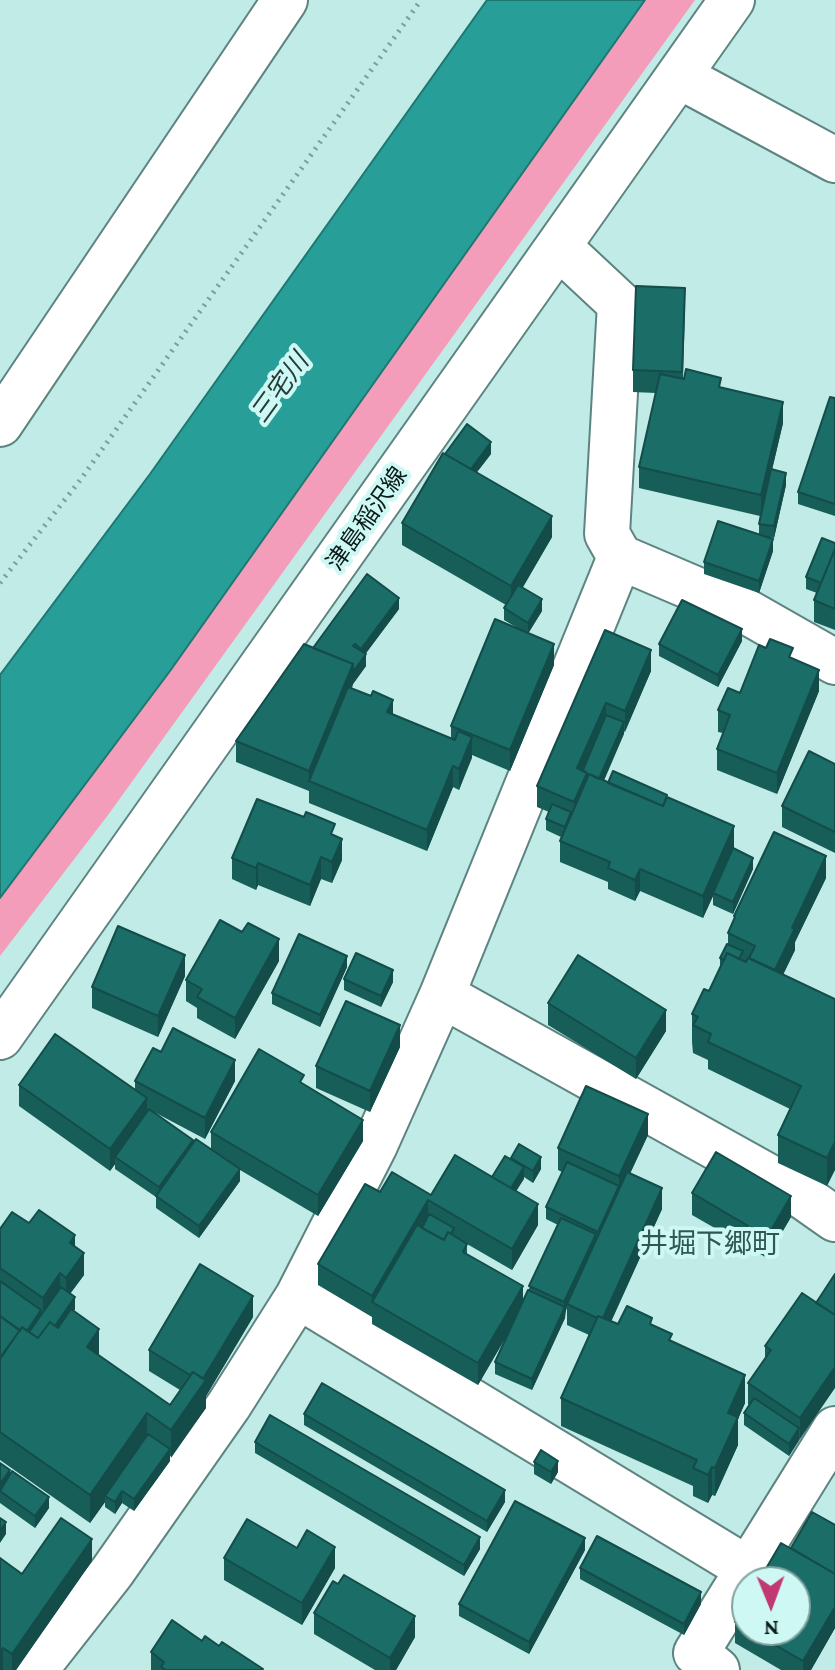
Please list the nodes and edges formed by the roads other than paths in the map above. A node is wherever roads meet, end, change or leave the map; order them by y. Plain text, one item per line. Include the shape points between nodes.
1 (285, 0) edge
2 (732, 0) edge
3 (679, 76) junction
4 (835, 160) edge
5 (559, 247) junction
6 (0, 424) edge
7 (620, 557) junction
8 (835, 662) edge
9 (442, 995) junction
10 (0, 1037) edge
11 (835, 1219) edge
12 (298, 1296) junction
13 (835, 1429) edge
14 (743, 1566) edge
15 (750, 1566) edge
16 (731, 1596) edge
17 (35, 1670) edge
18 (717, 1670) edge

1 - 6 street
2 - 3 street, 津島稲沢線
3 - 4 street
3 - 5 street, 津島稲沢線
5 - 7 street via 620,304 607,534
5 - 10 street, 津島稲沢線
7 - 8 street via 742,609
7 - 9 street
9 - 11 street via 798,1193
9 - 12 street via 375,1145
12 - 14 street
12 - 17 street via 112,1572
13 - 15 street
16 - 18 street via 696,1653

